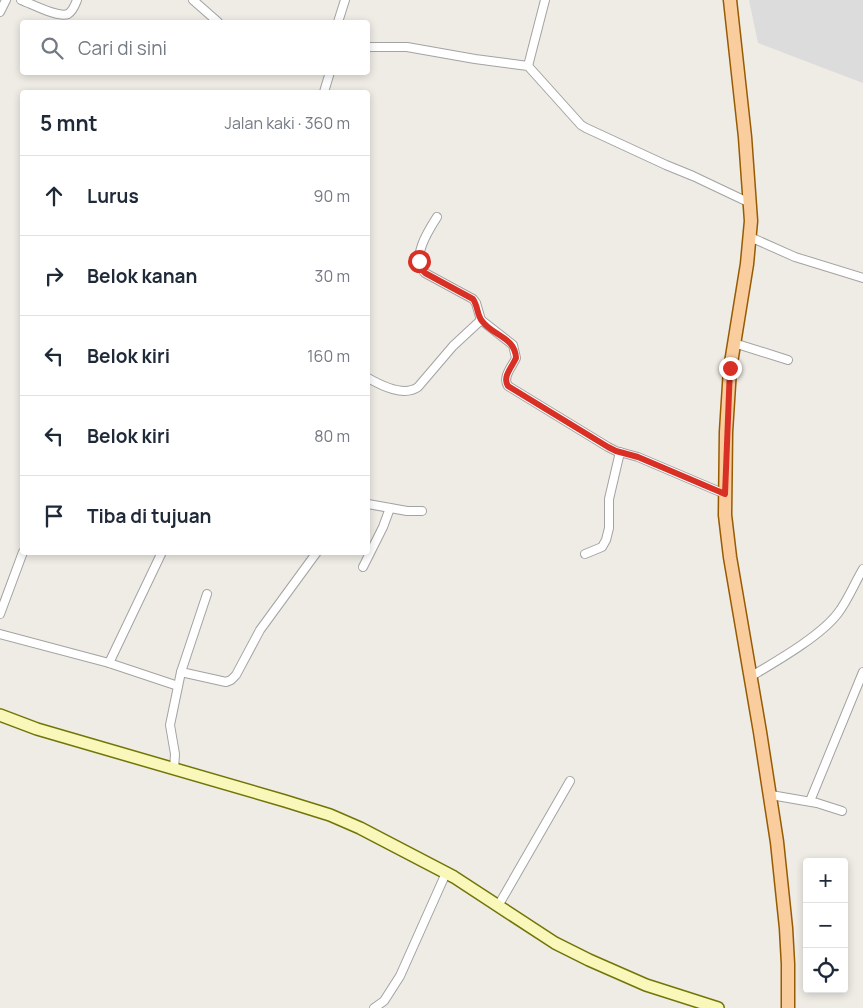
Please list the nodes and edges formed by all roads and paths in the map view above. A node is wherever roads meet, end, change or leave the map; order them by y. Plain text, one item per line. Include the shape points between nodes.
1 (6, 0) edge
2 (21, 0) edge
3 (77, 0) edge
4 (192, 0) edge
5 (345, 0) edge
6 (545, 0) edge
7 (730, 0) edge
8 (0, 12) edge
9 (216, 20) edge
10 (339, 20) edge
11 (370, 47) edge
12 (528, 66) junction
13 (329, 75) edge
14 (325, 90) edge
15 (750, 203) junction
16 (437, 217) dead end
17 (750, 237) junction
18 (863, 278) edge
19 (481, 320) junction
20 (734, 343) junction
21 (788, 360) dead end
22 (370, 379) edge
23 (620, 452) junction
24 (725, 494) junction
25 (370, 504) edge
26 (390, 508) junction
27 (422, 511) dead end
28 (370, 553) edge
29 (585, 554) dead end
30 (21, 555) edge
31 (161, 555) edge
32 (315, 555) edge
33 (369, 555) edge
34 (363, 567) dead end
35 (863, 570) edge
36 (207, 594) dead end
37 (0, 614) edge
38 (0, 634) edge
39 (109, 663) junction
40 (181, 672) junction
41 (863, 672) edge
42 (750, 677) junction
43 (178, 686) junction
44 (0, 715) edge
45 (174, 769) junction
46 (570, 781) dead end
47 (771, 795) junction
48 (810, 802) junction
49 (842, 810) dead end
50 (446, 873) junction
51 (498, 906) junction
52 (374, 1008) edge
53 (718, 1008) edge
54 (788, 1008) edge

1 - 8 street
2 - 3 street via 59,15 71,12
4 - 9 street
5 - 10 street
6 - 12 street
7 - 15 main road
11 - 12 street via 407,47
12 - 15 street via 581,125
13 - 14 street
15 - 17 main road
16 - 19 street via 427,233 420,268 473,299
17 - 18 street via 795,257
17 - 20 main road
19 - 22 street via 413,391 403,392
19 - 23 street via 513,345 516,358 506,378 508,386 581,432
20 - 21 street
20 - 24 main road via 727,416
23 - 24 street
23 - 29 street via 608,499 606,540 602,547
24 - 42 main road via 727,536
25 - 26 street
26 - 27 street
26 - 28 street
30 - 37 street
31 - 39 street
32 - 40 street via 260,630 231,680 226,682
33 - 34 street
35 - 42 street via 833,620
36 - 40 street
38 - 39 street
39 - 43 street
40 - 43 street
41 - 48 street
42 - 47 main road
43 - 45 street via 170,725
44 - 45 main road
45 - 50 main road via 330,815
46 - 51 street
47 - 48 street
47 - 54 main road via 786,928
48 - 49 street
50 - 51 main road
50 - 52 street via 400,976 384,1001
51 - 53 main road via 555,943 589,960 646,985

